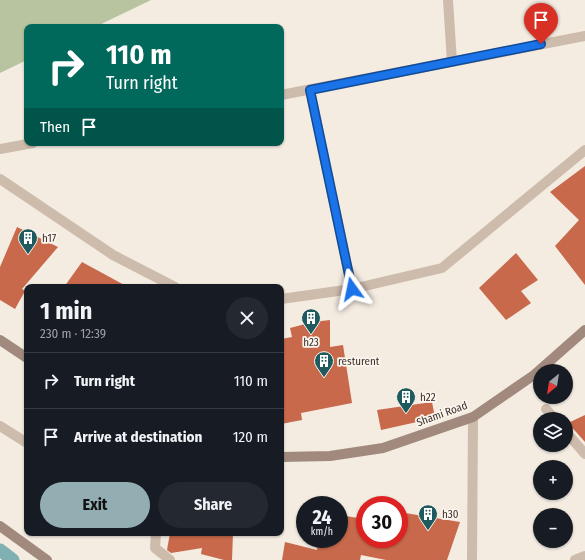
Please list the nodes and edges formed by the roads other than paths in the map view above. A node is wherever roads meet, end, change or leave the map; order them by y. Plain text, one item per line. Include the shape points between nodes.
1 (448, 0) edge
2 (585, 36) edge
3 (452, 62) junction
4 (310, 90) junction
5 (284, 94) edge
6 (24, 145) edge
7 (0, 149) edge
8 (585, 150) edge
9 (0, 179) edge
10 (169, 284) edge
11 (352, 289) junction
12 (284, 299) edge
13 (585, 330) edge
14 (0, 340) edge
15 (24, 356) edge
16 (546, 409) dead end
17 (549, 412) edge
18 (473, 417) junction
19 (0, 426) edge
20 (573, 439) edge
21 (24, 441) edge
22 (584, 449) edge
23 (284, 456) edge
24 (0, 526) edge
25 (156, 536) edge
26 (585, 556) edge
27 (47, 560) edge
28 (170, 560) edge
29 (472, 560) edge
30 (575, 560) edge

1 - 3 street
2 - 3 street
3 - 4 street
4 - 5 street
4 - 11 street
6 - 7 street
8 - 11 street via 442,268
9 - 10 street via 113,255
11 - 12 street
13 - 18 street, Shami Road via 534,375
14 - 15 street
16 - 17 street
18 - 23 street, Shami Road via 383,448 330,456
18 - 29 street
19 - 21 street
20 - 22 street
24 - 27 street
25 - 28 street via 155,548
26 - 30 street

